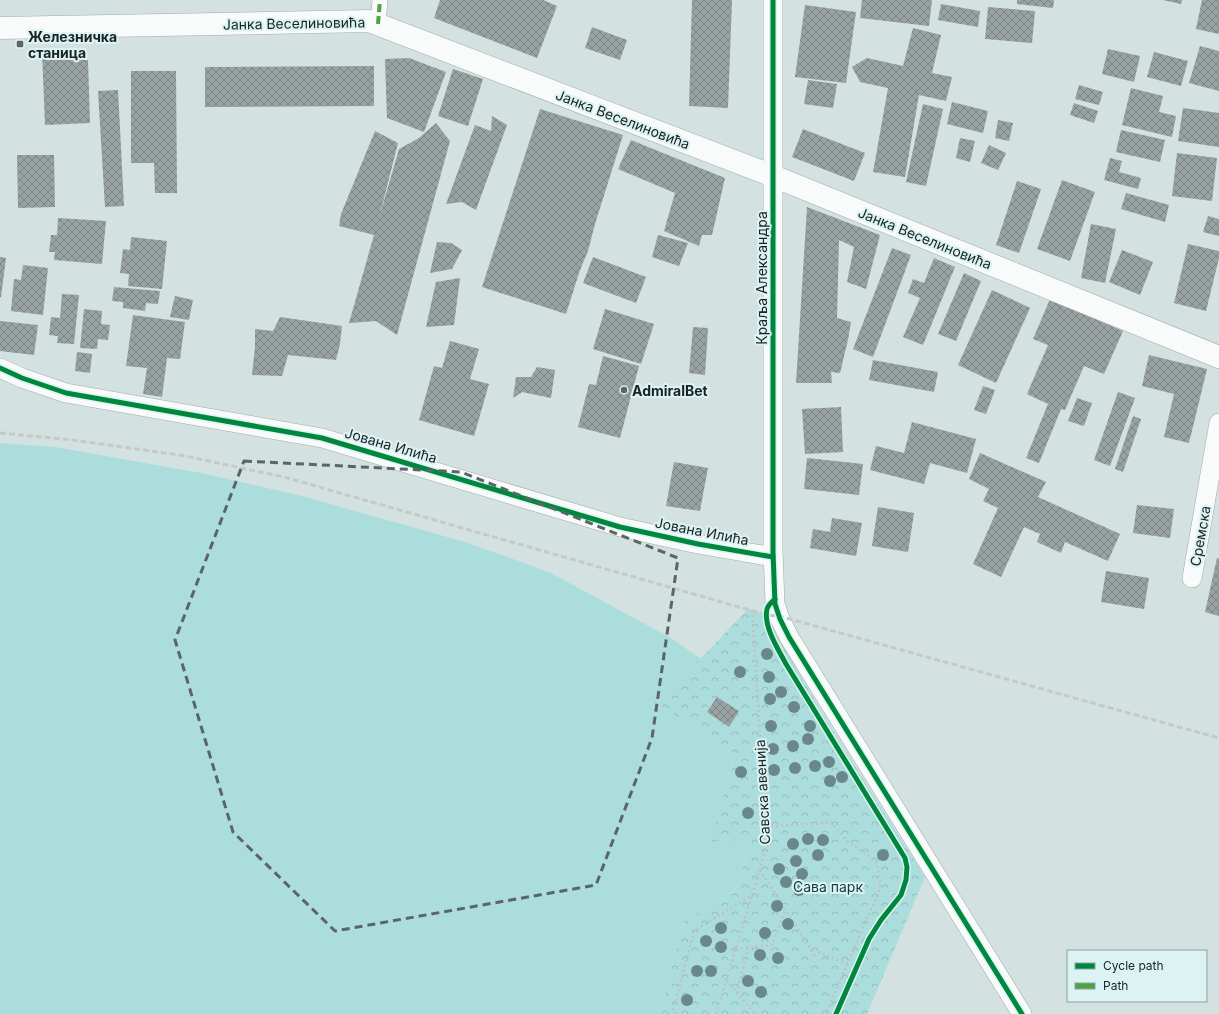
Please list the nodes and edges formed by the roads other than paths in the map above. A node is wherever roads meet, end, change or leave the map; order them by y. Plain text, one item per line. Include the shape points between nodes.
1 (380, 0) edge
2 (773, 0) edge
3 (378, 24) junction
4 (0, 28) edge
5 (773, 176) junction
6 (1219, 358) edge
7 (0, 368) edge
8 (1219, 422) edge
9 (773, 557) junction
10 (1192, 578) dead end
11 (1022, 1014) edge

1 - 3 street
2 - 5 street, Краља Александра
3 - 4 main road, Јанка Веселиновића via 369,21
3 - 5 main road, Јанка Веселиновића
5 - 6 main road, Јанка Веселиновића
5 - 9 street, Краља Александра
7 - 9 street, Јована Илића via 66,393 322,438 620,527
8 - 10 street, Сремска
9 - 11 street, Краља Александра via 775,604 789,637

